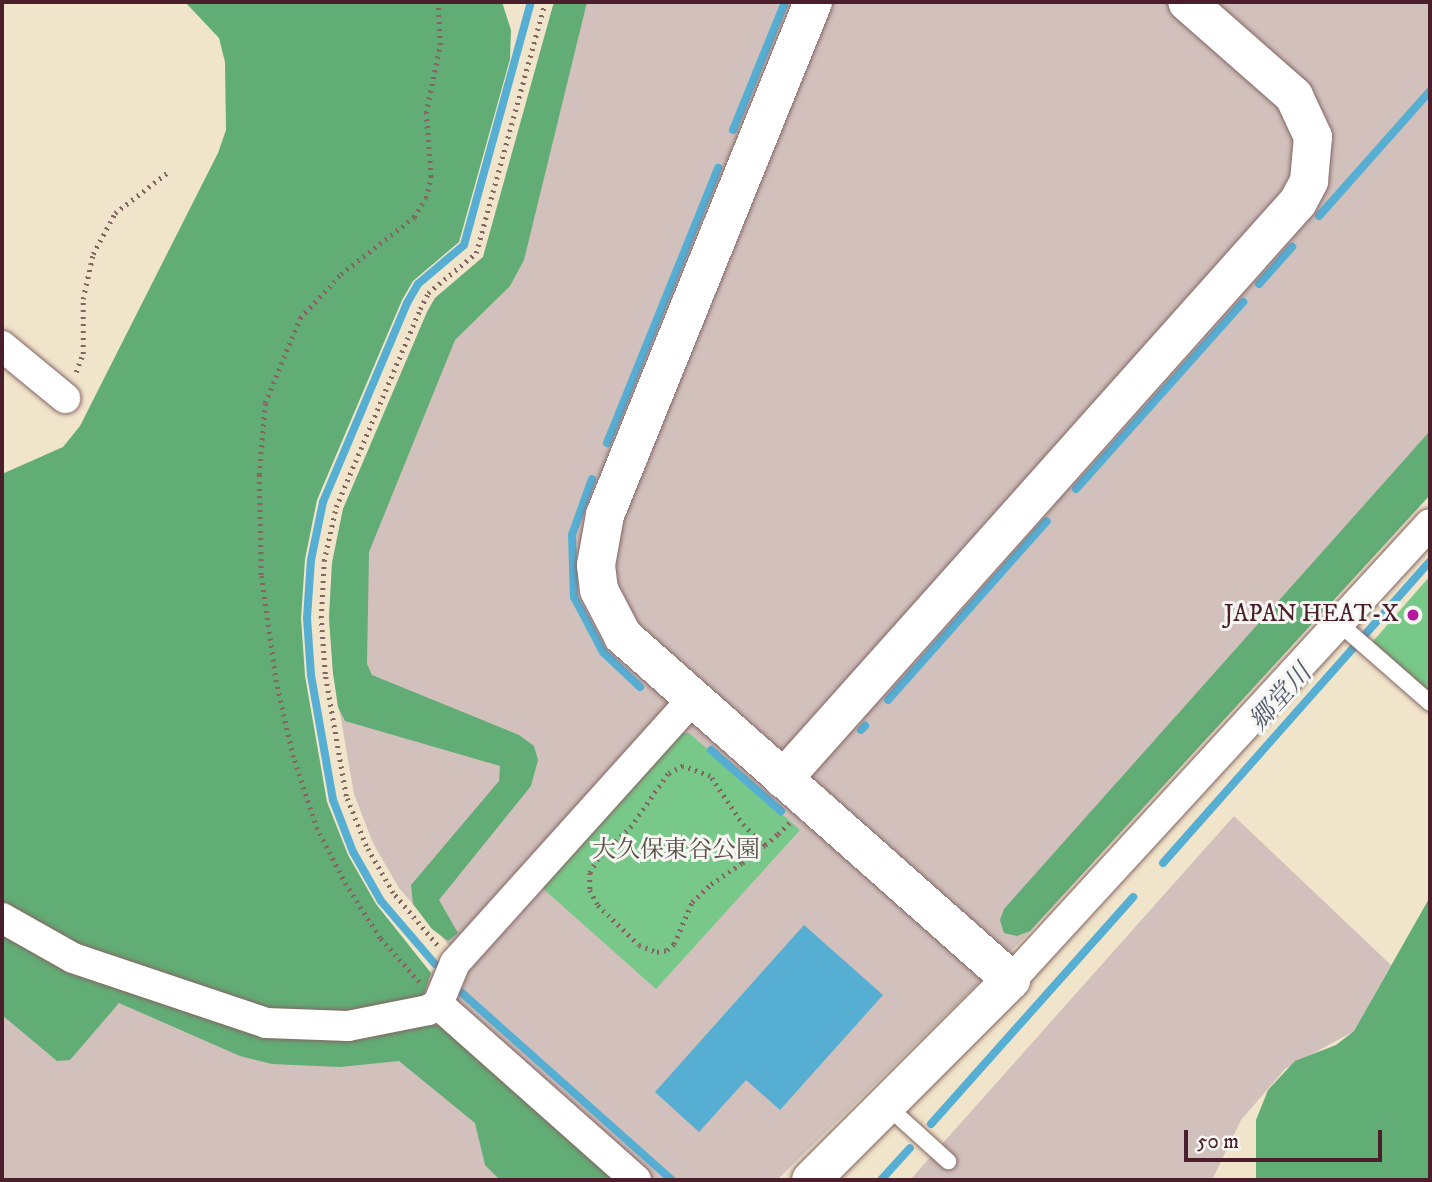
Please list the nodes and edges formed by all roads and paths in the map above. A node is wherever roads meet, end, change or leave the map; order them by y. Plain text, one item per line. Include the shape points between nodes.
1 (438, 2) edge
2 (545, 2) edge
3 (813, 2) edge
4 (1187, 2) edge
5 (168, 172) dead end
6 (2, 346) edge
7 (65, 398) joint
8 (1430, 524) edge
9 (1346, 629) junction
10 (693, 699) junction
11 (1430, 703) edge
12 (783, 779) junction
13 (796, 814) dead end
14 (765, 845) junction
15 (2, 918) edge
16 (455, 962) junction
17 (1012, 980) junction
18 (438, 1004) junction
19 (886, 1105) junction
20 (948, 1161) dead end
21 (819, 1178) edge
22 (636, 1180) edge

1 - 18 path via 440,45 426,113 431,177 426,198 414,217 341,274 300,318 265,402 258,475 261,575 276,682 317,829 380,938
2 - 16 path via 476,253 428,293 420,309 336,507 324,561 321,618 325,674 346,796 366,846 393,893
3 - 10 street via 598,540 598,578 608,614 623,636
4 - 12 street via 1294,96 1313,137 1309,181 1298,202
5 - 7 path via 115,213 93,254 83,299 83,354
6 - 7 street
8 - 9 street
9 - 11 lane
9 - 17 street
10 - 12 street
10 - 16 street
12 - 17 street
13 - 14 path
14 - 14 path via 692,902 667,950 657,952 639,945 598,905 590,890 590,873 598,859 632,827 668,774 683,766 710,776 744,826
15 - 18 street via 63,954 266,1023 348,1026
16 - 18 street
17 - 19 street
18 - 22 street
19 - 20 lane
19 - 21 street

